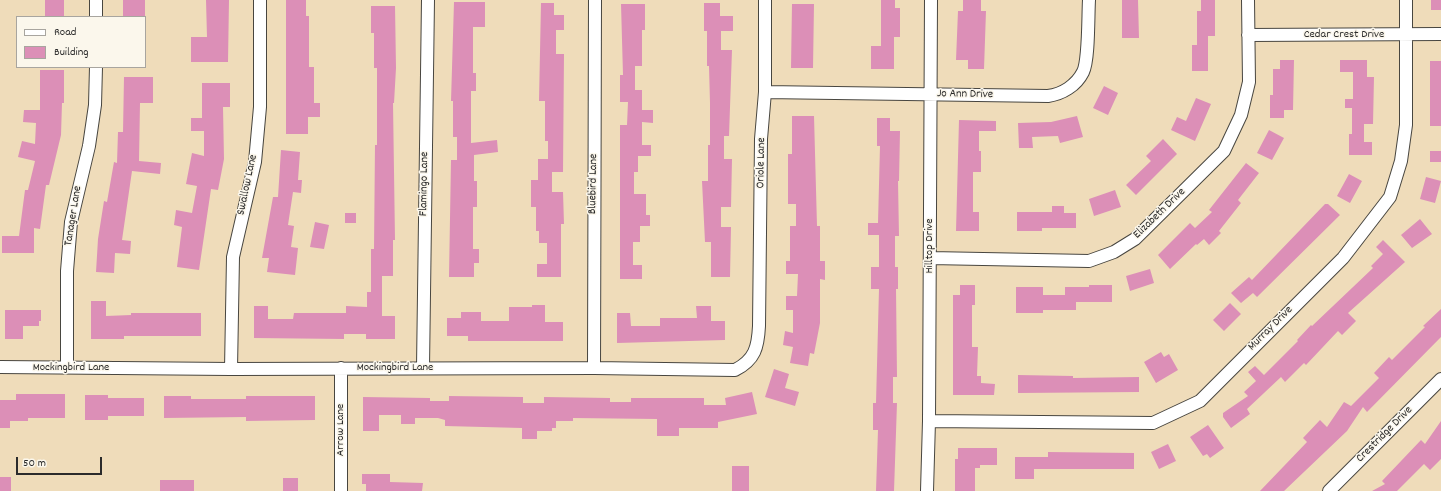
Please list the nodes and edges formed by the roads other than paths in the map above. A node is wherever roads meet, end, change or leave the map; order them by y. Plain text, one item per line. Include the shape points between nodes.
1 (96, 0) edge
2 (260, 0) edge
3 (428, 0) edge
4 (594, 0) edge
5 (765, 0) edge
6 (931, 0) edge
7 (1089, 0) edge
8 (1248, 0) edge
9 (1406, 0) edge
10 (96, 16) edge
11 (1406, 34) junction
12 (1441, 34) edge
13 (1248, 35) junction
14 (96, 68) edge
15 (765, 92) junction
16 (930, 95) junction
17 (930, 258) junction
18 (759, 326) joint
19 (0, 367) edge
20 (67, 367) junction
21 (423, 367) junction
22 (341, 368) junction
23 (594, 368) junction
24 (231, 369) junction
25 (1441, 379) edge
26 (929, 421) junction
27 (341, 491) edge
28 (927, 491) edge
29 (1329, 491) edge

1 - 10 street
2 - 24 street, Swallow Lane via 260,107 255,162 233,257
3 - 21 street, Flamingo Lane
4 - 23 street, Bluebird Lane
5 - 15 street, Oriole Lane
6 - 16 street, Hilltop Drive
7 - 16 street, Jo Ann Drive via 1083,72 1061,94
8 - 13 street, Elizabeth Drive
9 - 11 street, Murray Drive
11 - 12 street, Cedar Crest Drive
11 - 13 street, Cedar Crest Drive
11 - 26 street, Murray Drive via 1406,125 1401,161 1390,197 1343,258 1200,401 1154,423
13 - 17 street, Elizabeth Drive via 1248,82 1241,115 1224,151 1135,239 1114,252 1089,261
14 - 20 street, Tanager Lane via 89,146 71,222 67,271
15 - 16 street, Jo Ann Drive
15 - 18 street, Oriole Lane via 761,139
16 - 17 street, Hilltop Drive
17 - 26 street, Hilltop Drive
18 - 23 street, Mockingbird Lane via 758,348 744,366 736,370
19 - 20 street, Mockingbird Lane
20 - 24 street, Mockingbird Lane
21 - 22 street, Mockingbird Lane
21 - 23 street, Mockingbird Lane
22 - 24 street, Mockingbird Lane
22 - 27 street, Arrow Lane
25 - 29 street, Crestridge Drive
26 - 28 street, Hilltop Drive

